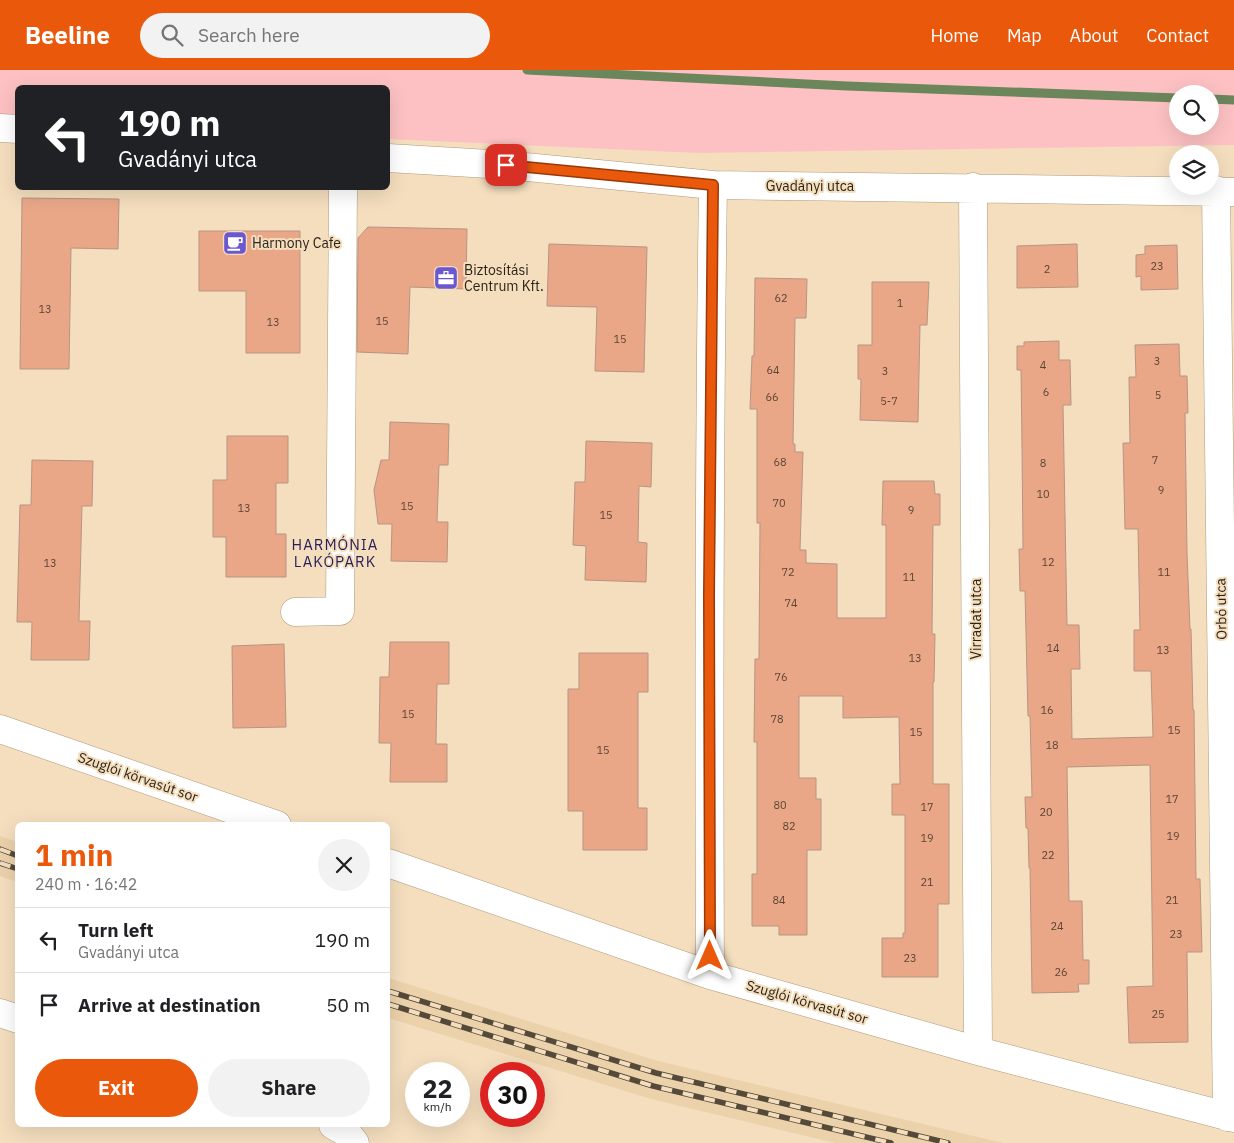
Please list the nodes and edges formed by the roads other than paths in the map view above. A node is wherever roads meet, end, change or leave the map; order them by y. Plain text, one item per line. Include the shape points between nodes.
1 (0, 128) edge
2 (15, 129) edge
3 (390, 158) edge
4 (713, 185) junction
5 (973, 187) junction
6 (343, 190) edge
7 (1225, 191) edge
8 (295, 612) dead end
9 (0, 729) edge
10 (268, 822) edge
11 (390, 864) edge
12 (710, 975) junction
13 (0, 1013) edge
14 (15, 1018) edge
15 (978, 1051) junction
16 (1231, 1118) edge
17 (336, 1127) edge
18 (355, 1143) edge

1 - 2 street
3 - 4 street, Gvadányi utca via 506,165
4 - 5 street, Gvadányi utca
4 - 12 street
5 - 7 street, Gvadányi utca
5 - 15 street, Virradat utca
6 - 8 street via 340,611
7 - 16 street, Orbó utca
9 - 10 street, Szuglói körvasút sor
11 - 12 street, Szuglói körvasút sor
12 - 15 street, Szuglói körvasút sor
13 - 14 street
15 - 16 street, Szuglói körvasút sor
17 - 18 street

